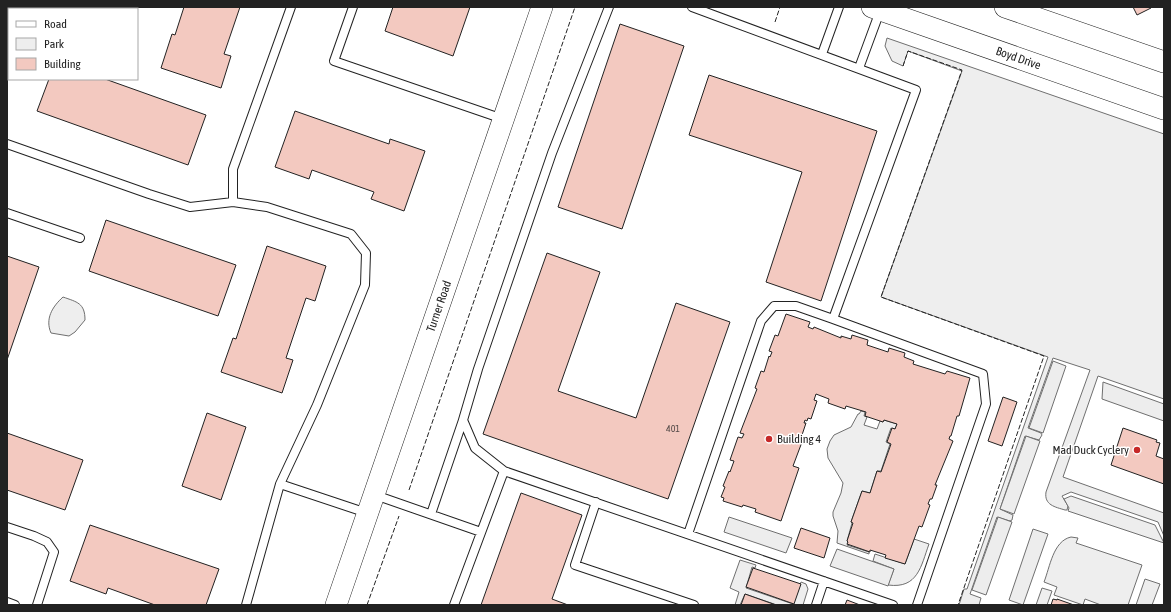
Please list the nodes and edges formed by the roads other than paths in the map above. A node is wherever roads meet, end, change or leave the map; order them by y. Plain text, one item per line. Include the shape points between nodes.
1 (291, 7) edge
2 (353, 7) edge
3 (542, 7) edge
4 (609, 7) edge
5 (692, 7) edge
6 (839, 7) edge
7 (1005, 7) edge
8 (877, 8) edge
9 (822, 54) junction
10 (1162, 59) edge
11 (859, 68) junction
12 (1164, 109) edge
13 (504, 120) junction
14 (7, 144) edge
15 (233, 202) junction
16 (7, 213) edge
17 (80, 238) dead end
18 (833, 319) junction
19 (464, 420) junction
20 (504, 471) junction
21 (280, 484) junction
22 (596, 502) junction
23 (371, 504) junction
24 (431, 514) junction
25 (7, 527) edge
26 (481, 532) junction
27 (688, 534) junction
28 (824, 581) junction
29 (7, 602) edge
30 (15, 605) edge
31 (37, 605) edge
32 (246, 605) edge
33 (336, 605) edge
34 (454, 605) edge
35 (694, 605) edge
36 (816, 605) edge
37 (893, 605) edge
38 (917, 605) edge

1 - 15 lane via 233,169
2 - 13 lane via 334,61
3 - 13 street, Turner Road
4 - 19 lane via 552,153 478,370
5 - 9 lane
6 - 9 lane
7 - 10 street
8 - 11 lane
8 - 12 street, Boyd Drive
9 - 11 lane
11 - 18 lane via 916,90
13 - 23 street, Turner Road
14 - 15 lane via 190,207
15 - 21 lane via 267,207 351,234 366,253 365,284 317,405
16 - 17 lane
18 - 27 lane via 796,306 774,306 761,321
18 - 38 lane via 983,374 986,404
19 - 20 lane via 475,448
19 - 24 lane
20 - 22 lane
20 - 26 lane
21 - 23 lane
21 - 32 lane
22 - 27 lane
22 - 35 lane via 575,565
23 - 24 lane
23 - 33 street, Turner Road
24 - 26 lane
25 - 31 lane via 47,542 54,552
26 - 34 lane
27 - 28 lane
28 - 36 lane
28 - 37 lane
29 - 30 lane

